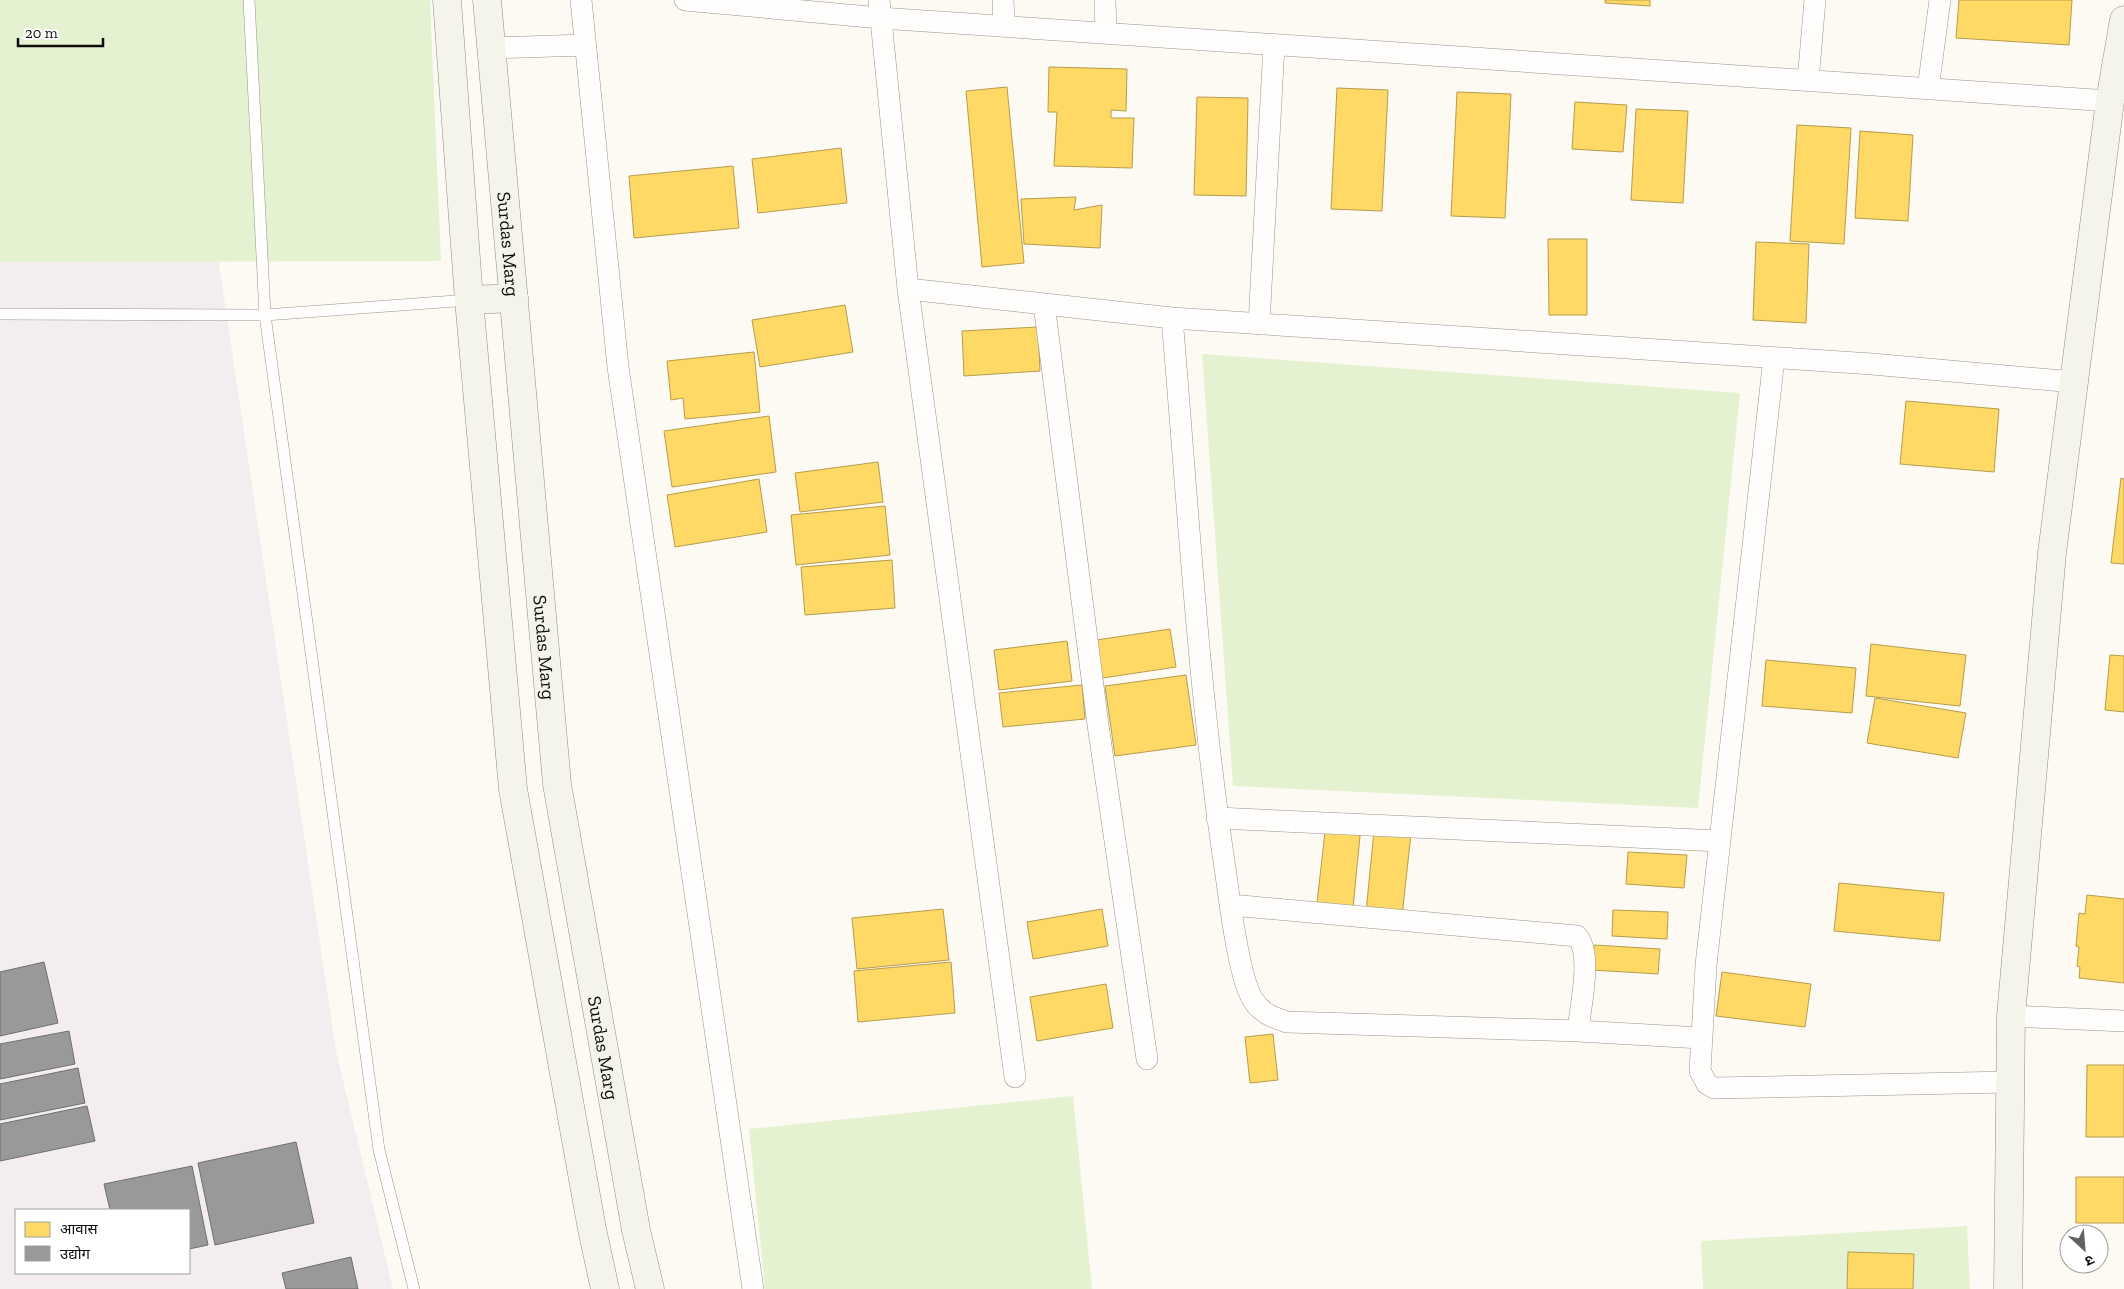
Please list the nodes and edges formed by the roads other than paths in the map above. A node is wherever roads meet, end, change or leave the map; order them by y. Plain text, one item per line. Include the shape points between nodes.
1 (249, 0) edge
2 (447, 0) edge
3 (487, 0) edge
4 (581, 0) edge
5 (685, 0) edge
6 (1003, 0) edge
7 (1105, 0) edge
8 (1815, 0) edge
9 (1940, 0) edge
10 (879, 9) edge
11 (2124, 20) edge
12 (1004, 26) junction
13 (1106, 33) junction
14 (586, 45) junction
15 (1274, 45) junction
16 (490, 48) junction
17 (1808, 81) junction
18 (1928, 89) junction
19 (2110, 101) junction
20 (908, 289) junction
21 (514, 298) junction
22 (469, 300) junction
23 (1044, 304) junction
24 (0, 314) edge
25 (265, 315) junction
26 (1172, 318) junction
27 (1259, 324) junction
28 (1774, 358) junction
29 (2074, 382) junction
30 (1217, 818) junction
31 (1720, 841) junction
32 (1231, 905) junction
33 (2011, 1016) junction
34 (2124, 1021) edge
35 (1578, 1031) junction
36 (1701, 1038) junction
37 (1147, 1059) dead end
38 (1016, 1078) dead end
39 (2009, 1082) junction
40 (414, 1289) edge
41 (605, 1289) edge
42 (650, 1289) edge
43 (754, 1289) edge
44 (2008, 1289) edge

1 - 25 lane
2 - 22 main road
3 - 16 main road, Surdas Marg
4 - 14 street
5 - 10 street
6 - 12 street
7 - 13 street
8 - 17 street
9 - 18 street
10 - 12 street
10 - 20 street
11 - 19 main road
12 - 13 street
13 - 15 street
14 - 16 street
14 - 43 street via 618,368
15 - 17 street
15 - 27 street
16 - 21 main road, Surdas Marg
17 - 18 street
18 - 19 street
19 - 29 main road
20 - 23 street
20 - 38 street
21 - 22 main road
21 - 42 main road, Surdas Marg via 557,784 636,1230
22 - 25 lane
22 - 41 main road via 513,789
23 - 26 street
23 - 37 street via 1098,725
24 - 25 lane
25 - 40 lane via 379,1150
26 - 27 street
26 - 30 street via 1210,771
27 - 28 street
28 - 29 street
28 - 31 street
29 - 33 main road via 2052,553
30 - 31 street
30 - 32 street
31 - 36 street
32 - 35 street via 1244,978 1253,1001 1269,1016 1287,1022
32 - 35 street via 1577,936 1583,943 1586,956
33 - 34 street
33 - 39 main road
35 - 36 street
36 - 39 street via 1700,1071 1707,1084 1714,1088
39 - 44 main road

